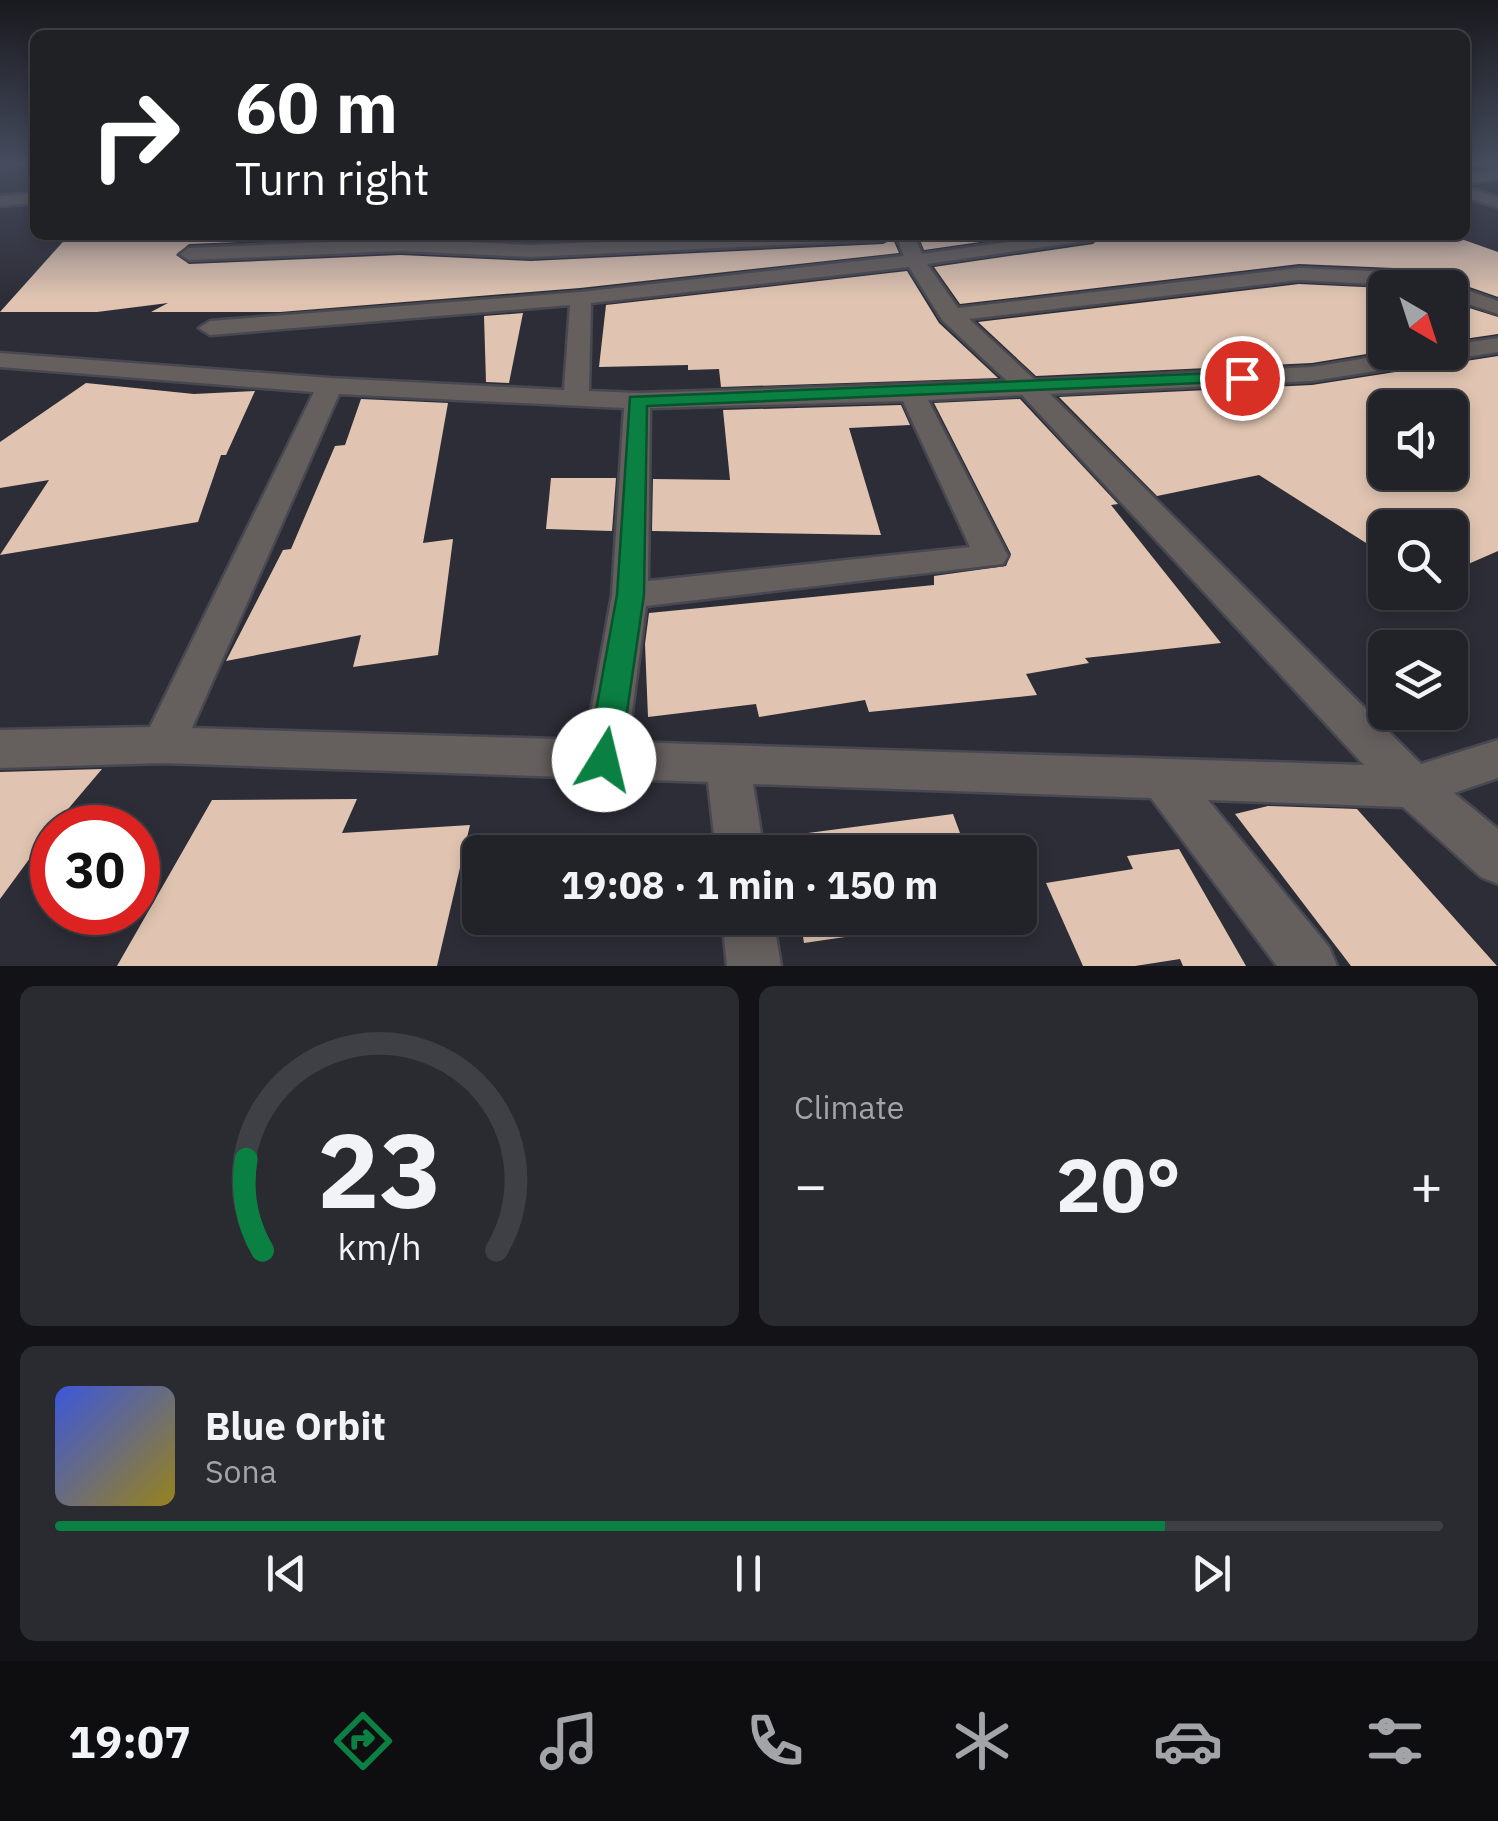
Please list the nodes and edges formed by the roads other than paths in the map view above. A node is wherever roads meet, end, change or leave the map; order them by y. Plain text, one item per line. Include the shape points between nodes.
1 (405, 240) edge
2 (773, 240) edge
3 (1027, 240) edge
4 (909, 249) edge
5 (189, 254) dead end
6 (1368, 277) edge
7 (1468, 297) edge
8 (581, 298) junction
9 (1498, 308) edge
10 (950, 315) junction
11 (210, 328) dead end
12 (1498, 345) edge
13 (3, 366) edge
14 (330, 386) junction
15 (1031, 387) junction
16 (912, 393) junction
17 (576, 398) junction
18 (637, 401) junction
19 (630, 595) junction
20 (163, 746) junction
21 (0, 748) edge
22 (1498, 759) edge
23 (604, 760) junction
24 (728, 764) junction
25 (1164, 779) junction
26 (1412, 787) junction
27 (738, 835) edge
28 (1498, 860) edge
29 (750, 935) edge
30 (754, 966) edge
31 (1310, 966) edge

1 - 2 street via 530,251
1 - 5 street
3 - 4 street
4 - 8 street
4 - 10 street
6 - 10 street via 1299,274
7 - 9 street
8 - 11 street
8 - 17 street
10 - 15 street
12 - 15 street via 1312,374
13 - 14 street
14 - 17 street
14 - 20 street
15 - 16 street
15 - 26 street
16 - 18 street
16 - 19 street via 992,556
17 - 18 street
18 - 19 street
19 - 23 street
20 - 21 street
20 - 23 street
22 - 26 street
23 - 24 street
24 - 25 street
24 - 27 street
25 - 26 street
25 - 31 street
26 - 28 street
29 - 30 street

